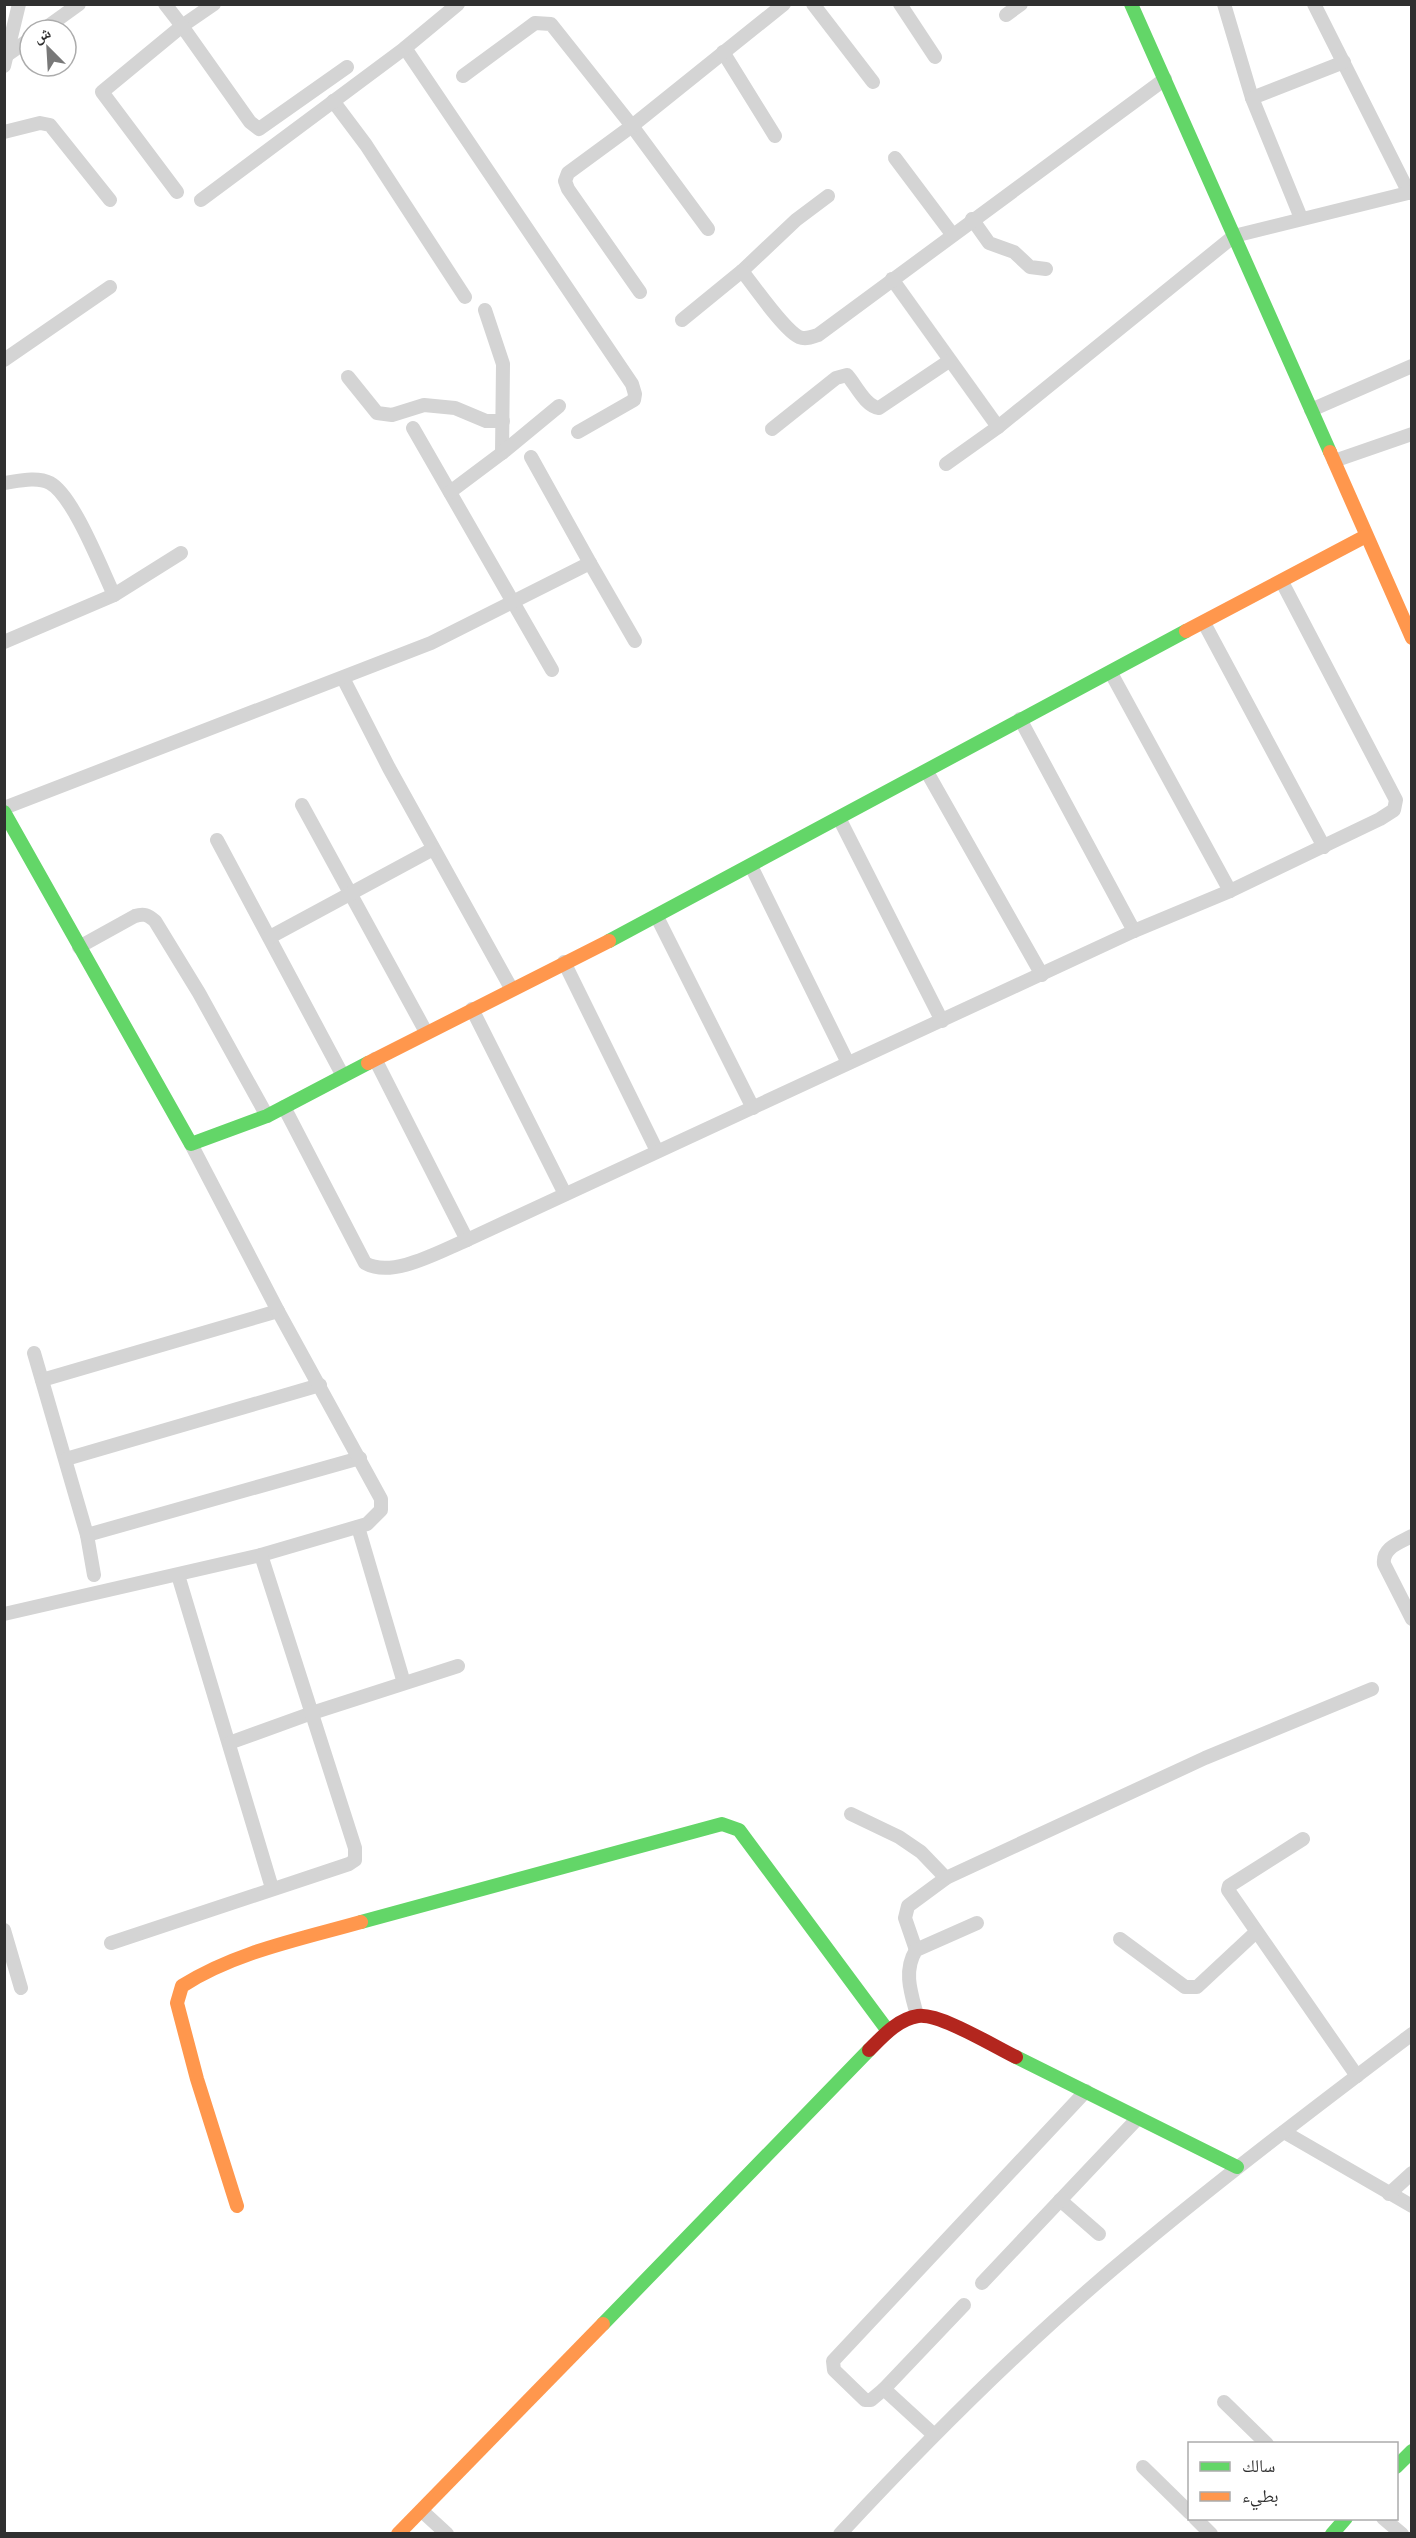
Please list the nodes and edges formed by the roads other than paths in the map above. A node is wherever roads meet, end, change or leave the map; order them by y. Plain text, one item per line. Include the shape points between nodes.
1 (19, 4) edge
2 (79, 4) edge
3 (165, 4) edge
4 (214, 4) edge
5 (458, 4) edge
6 (784, 4) edge
7 (813, 4) edge
8 (900, 4) edge
9 (1021, 4) edge
10 (1131, 4) edge
11 (1224, 4) edge
12 (1314, 4) edge
13 (1006, 15) dead end
14 (60, 18) edge
15 (182, 26) junction
16 (405, 48) junction
17 (18, 50) edge
18 (723, 52) junction
19 (935, 57) dead end
20 (6, 61) edge
21 (1344, 62) junction
22 (347, 68) dead end
23 (463, 76) dead end
24 (1165, 79) junction
25 (873, 82) dead end
26 (1252, 98) junction
27 (333, 101) junction
28 (632, 126) junction
29 (4, 132) edge
30 (776, 136) dead end
31 (895, 158) dead end
32 (177, 192) dead end
33 (1410, 192) edge
34 (828, 196) dead end
35 (110, 200) dead end
36 (201, 200) dead end
37 (1301, 218) junction
38 (972, 219) junction
39 (708, 229) dead end
40 (952, 234) junction
41 (1234, 236) junction
42 (1046, 269) dead end
43 (742, 272) junction
44 (892, 279) junction
45 (110, 288) dead end
46 (640, 292) dead end
47 (465, 297) dead end
48 (485, 310) dead end
49 (682, 320) dead end
50 (4, 360) edge
51 (949, 361) junction
52 (1412, 366) edge
53 (348, 377) dead end
54 (559, 406) dead end
55 (1311, 410) junction
56 (503, 421) junction
57 (998, 427) junction
58 (413, 428) dead end
59 (772, 429) dead end
60 (578, 432) dead end
61 (1412, 434) edge
62 (502, 453) junction
63 (531, 457) dead end
64 (1334, 461) junction
65 (946, 464) dead end
66 (4, 483) edge
67 (450, 492) junction
68 (1366, 536) junction
69 (182, 553) dead end
70 (590, 563) junction
71 (1282, 582) junction
72 (114, 595) junction
73 (512, 601) junction
74 (1204, 623) junction
75 (1411, 637) edge
76 (635, 641) dead end
77 (4, 642) edge
78 (552, 670) dead end
79 (1111, 672) junction
80 (343, 678) junction
81 (1020, 719) junction
82 (927, 772) junction
83 (302, 805) dead end
84 (6, 818) edge
85 (839, 818) junction
86 (217, 840) dead end
87 (1324, 847) junction
88 (433, 849) junction
89 (751, 866) junction
90 (1230, 891) junction
91 (351, 894) junction
92 (657, 917) junction
93 (1134, 931) junction
94 (270, 937) junction
95 (79, 947) junction
96 (564, 962) junction
97 (1041, 975) junction
98 (511, 988) junction
99 (472, 1009) junction
100 (942, 1021) junction
101 (426, 1032) junction
102 (375, 1059) junction
103 (848, 1063) junction
104 (343, 1076) junction
105 (284, 1107) junction
106 (753, 1108) junction
107 (267, 1116) junction
108 (190, 1144) junction
109 (657, 1151) junction
110 (565, 1194) junction
111 (467, 1240) junction
112 (278, 1311) junction
113 (34, 1353) dead end
114 (42, 1380) junction
115 (320, 1385) junction
116 (360, 1458) junction
117 (66, 1459) junction
118 (358, 1527) junction
119 (87, 1535) junction
120 (1412, 1536) edge
121 (261, 1556) junction
122 (94, 1575) dead end
123 (178, 1575) junction
124 (4, 1614) edge
125 (1412, 1619) edge
126 (459, 1666) dead end
127 (404, 1683) junction
128 (1372, 1689) dead end
129 (312, 1713) junction
130 (229, 1743) junction
131 (851, 1814) dead end
132 (1303, 1839) dead end
133 (946, 1878) junction
134 (273, 1888) junction
135 (977, 1923) dead end
136 (4, 1930) edge
137 (1256, 1933) junction
138 (1120, 1939) dead end
139 (111, 1943) dead end
140 (916, 1950) junction
141 (21, 1988) dead end
142 (917, 2015) junction
143 (888, 2031) junction
144 (1412, 2034) edge
145 (1357, 2076) junction
146 (1086, 2091) junction
147 (1138, 2118) junction
148 (1284, 2132) junction
149 (1237, 2167) junction
150 (1412, 2173) edge
151 (1389, 2194) junction
152 (1060, 2200) junction
153 (1410, 2204) edge
154 (237, 2206) dead end
155 (1099, 2234) dead end
156 (982, 2283) dead end
157 (964, 2305) dead end
158 (884, 2389) junction
159 (1224, 2402) dead end
160 (933, 2434) junction
161 (1265, 2442) edge
162 (1412, 2451) edge
163 (1398, 2465) edge
164 (1143, 2467) dead end
165 (422, 2511) junction
166 (1188, 2511) edge
167 (1197, 2520) edge
168 (1344, 2520) edge
169 (1385, 2520) edge
170 (398, 2534) edge
171 (447, 2534) edge
172 (840, 2534) edge
173 (1210, 2534) edge
174 (1332, 2534) edge
175 (1402, 2534) edge

1 - 20 street
2 - 14 street
3 - 15 street
4 - 15 street
5 - 16 street
6 - 18 street
7 - 25 street
8 - 19 street
9 - 13 street
10 - 24 street
11 - 26 street
12 - 21 street
15 - 22 street via 250,122 260,129
15 - 32 street via 102,92
16 - 27 street
16 - 60 street via 632,384 634,400
17 - 20 street
18 - 28 street
18 - 30 street
21 - 26 street
21 - 33 street
23 - 28 street via 535,23 551,24
24 - 38 street
24 - 41 street
26 - 37 street
27 - 36 street
27 - 47 street
28 - 39 street
28 - 46 street via 568,173 565,181
29 - 35 street via 40,123 50,125
31 - 40 street
33 - 37 street
34 - 43 street via 796,220
37 - 41 street
38 - 40 street
38 - 42 street via 989,243 1014,252 1030,267
40 - 44 street
41 - 55 street
41 - 57 street
43 - 44 street via 787,327 808,339
43 - 49 street
44 - 51 street
45 - 50 street
48 - 56 street via 503,364
51 - 57 street
51 - 59 street via 879,408 867,402 847,375 842,375
52 - 55 street
53 - 56 street via 377,412 392,415 424,405 455,408 486,421
54 - 62 street
55 - 64 street
56 - 62 street
57 - 65 street
58 - 67 street
61 - 64 street
62 - 67 street
63 - 70 street
64 - 68 street
66 - 72 street via 38,480 58,490 83,530
67 - 73 street
68 - 71 street
68 - 75 street
69 - 72 street
70 - 73 street
70 - 76 street
71 - 74 street
71 - 87 street via 1397,806 1389,814
72 - 77 street
73 - 78 street
73 - 80 street via 431,643
74 - 79 street
74 - 87 street
79 - 81 street
79 - 90 street
80 - 84 street
80 - 88 street
81 - 82 street
81 - 93 street
82 - 85 street
82 - 97 street
83 - 91 street
84 - 95 street
85 - 89 street
85 - 100 street
86 - 94 street
87 - 90 street
88 - 91 street
88 - 98 street
89 - 92 street
89 - 103 street
90 - 93 street
91 - 94 street
91 - 101 street
92 - 96 street
92 - 106 street
93 - 97 street
94 - 104 street
95 - 107 street via 135,916 148,915 199,993
95 - 108 street
96 - 98 street
96 - 109 street
97 - 100 street
98 - 99 street
99 - 101 street
99 - 110 street
100 - 103 street
101 - 102 street
102 - 104 street
102 - 111 street
103 - 106 street
104 - 105 street
105 - 107 street
105 - 111 street via 365,1263 387,1269
106 - 109 street
107 - 108 street
108 - 112 street
109 - 110 street
110 - 111 street
112 - 114 street
112 - 115 street
113 - 114 street
114 - 117 street
115 - 116 street
115 - 117 street
116 - 118 street via 382,1505 378,1515
116 - 119 street
117 - 119 street
118 - 121 street
118 - 127 street
119 - 122 street
120 - 125 street via 1386,1551 1383,1557
121 - 123 street
121 - 129 street
123 - 124 street
123 - 130 street
126 - 127 street
127 - 129 street
128 - 133 street via 1205,1758
129 - 130 street
129 - 134 street via 357,1854 349,1864
130 - 134 street
131 - 133 street via 899,1836
132 - 137 street via 1230,1886 1230,1895
133 - 140 street via 908,1906 905,1918
134 - 139 street
135 - 140 street
136 - 141 street
137 - 138 street via 1197,1987 1191,1988
137 - 145 street
140 - 142 street via 910,1959 909,1989
142 - 143 street
142 - 146 street via 928,2014
143 - 154 street via 739,1830 712,1825 268,1948 182,1986 177,2003
143 - 165 street
144 - 145 street
145 - 148 street
146 - 147 street
146 - 158 street via 833,2361 834,2370 865,2400 871,2400
147 - 149 street
147 - 152 street
148 - 149 street
148 - 151 street
149 - 160 street via 1130,2254
150 - 151 street
151 - 153 street
152 - 155 street
152 - 156 street
157 - 158 street
158 - 160 street
159 - 161 street
160 - 172 street
162 - 163 street
164 - 166 street
165 - 170 street
165 - 171 street
167 - 173 street
168 - 174 street
169 - 175 street

